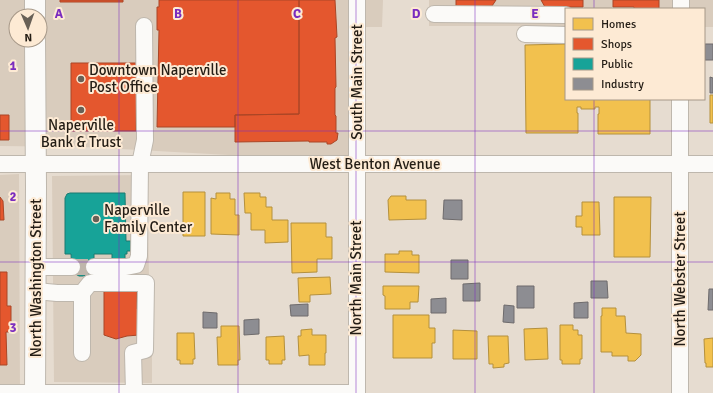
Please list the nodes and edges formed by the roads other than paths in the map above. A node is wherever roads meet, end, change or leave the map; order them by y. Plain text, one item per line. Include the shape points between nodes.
1 (357, 0) edge
2 (434, 14) dead end
3 (565, 15) edge
4 (144, 26) dead end
5 (525, 34) dead end
6 (565, 35) edge
7 (35, 48) edge
8 (680, 100) edge
9 (0, 164) edge
10 (36, 164) junction
11 (140, 164) junction
12 (356, 164) junction
13 (680, 164) junction
14 (713, 164) edge
15 (36, 267) junction
16 (72, 267) tunnel mouth
17 (94, 267) tunnel mouth
18 (36, 291) junction
19 (82, 293) junction
20 (82, 353) dead end
21 (134, 392) edge
22 (0, 393) edge
23 (35, 393) edge
24 (351, 393) edge
25 (357, 393) edge
26 (680, 393) edge

1 - 12 street, South Main Street
2 - 3 street
4 - 11 street via 145,140
5 - 6 street
7 - 10 main road, North Washington Street
8 - 13 street, North Webster Street
9 - 10 street, West Benton Avenue
10 - 11 street, West Benton Avenue
10 - 15 main road, North Washington Street
11 - 12 street, West Benton Avenue
11 - 17 street via 139,256 136,264 126,267
12 - 13 street, West Benton Avenue
12 - 25 street, North Main Street
13 - 14 street, West Benton Avenue
13 - 26 street, North Webster Street
15 - 16 street
15 - 18 main road, North Washington Street
18 - 19 street
18 - 23 main road, North Washington Street
19 - 20 street
19 - 21 street via 90,283 146,283 145,350 133,353
21 - 23 street
21 - 24 street
22 - 23 street

